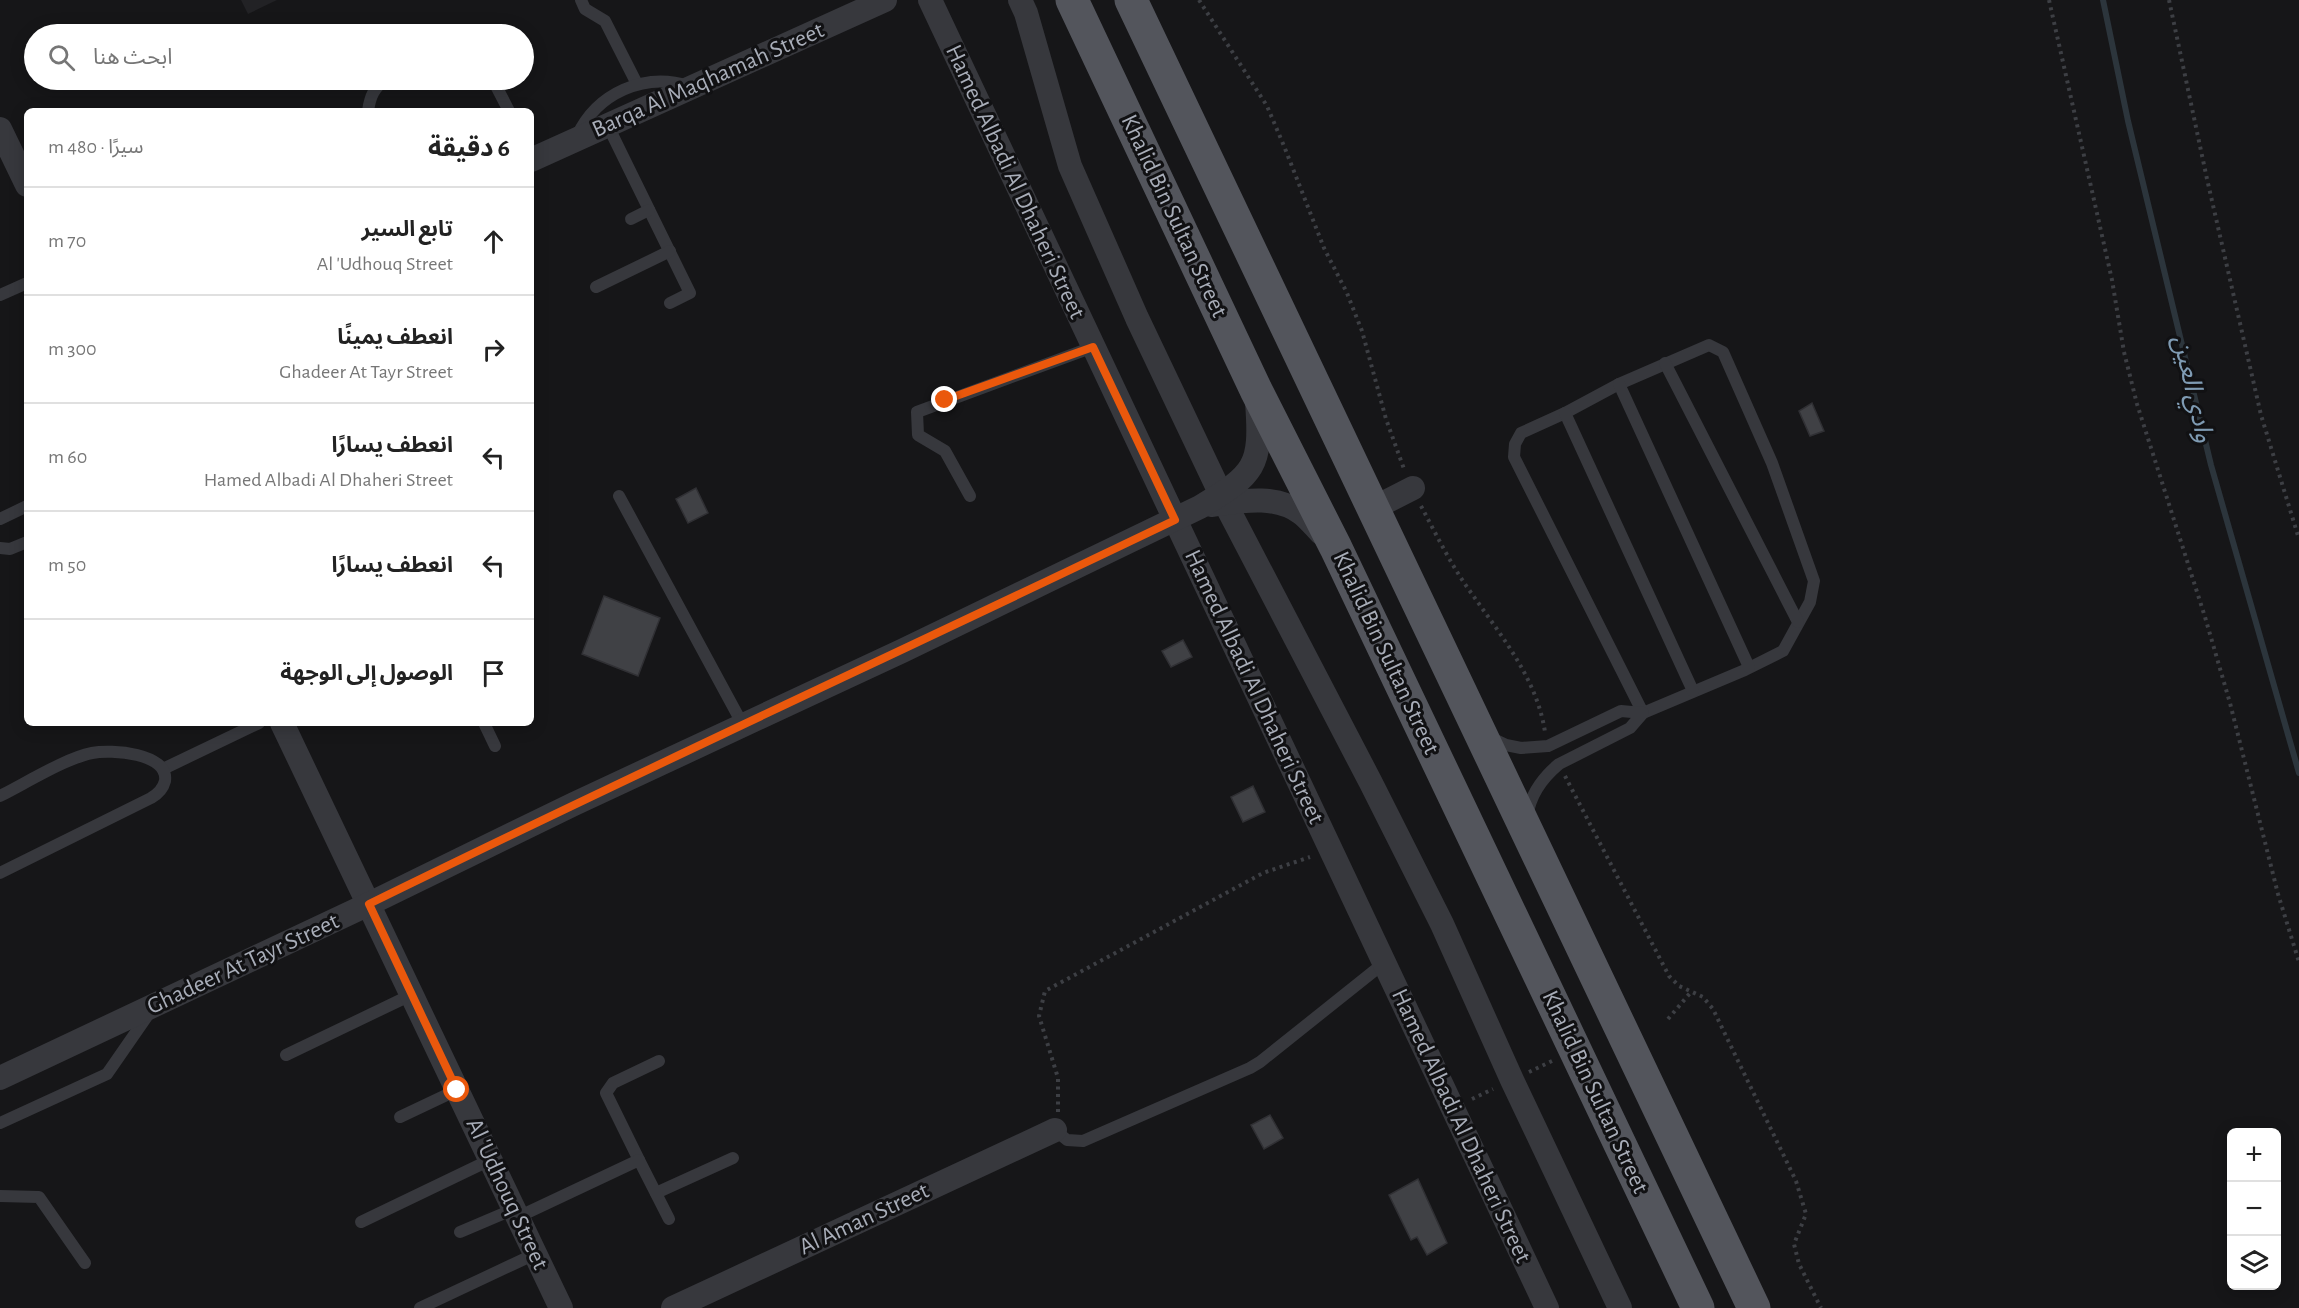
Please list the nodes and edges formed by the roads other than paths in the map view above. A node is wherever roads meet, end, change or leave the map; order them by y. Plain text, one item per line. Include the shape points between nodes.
1 (580, 0) edge
2 (885, 0) edge
3 (930, 0) edge
4 (1020, 0) edge
5 (1072, 0) edge
6 (1131, 0) edge
7 (637, 84) junction
8 (693, 87) junction
9 (375, 90) edge
10 (498, 90) edge
11 (368, 108) edge
12 (507, 108) edge
13 (608, 126) junction
14 (0, 129) edge
15 (575, 140) junction
16 (534, 158) edge
17 (24, 179) edge
18 (649, 210) junction
19 (631, 219) dead end
20 (669, 251) junction
21 (24, 284) edge
22 (596, 287) dead end
23 (0, 296) edge
24 (670, 303) dead end
25 (1093, 347) junction
26 (1665, 363) junction
27 (1619, 384) junction
28 (1256, 390) junction
29 (1565, 413) junction
30 (1413, 488) road end
31 (970, 495) dead end
32 (619, 496) dead end
33 (1223, 499) junction
34 (24, 507) edge
35 (1374, 508) junction
36 (0, 519) edge
37 (1175, 520) junction
38 (24, 543) edge
39 (0, 548) edge
40 (1336, 548) junction
41 (1798, 622) junction
42 (1749, 667) junction
43 (1693, 691) junction
44 (1643, 712) junction
45 (743, 725) junction
46 (254, 726) edge
47 (283, 726) edge
48 (485, 726) edge
49 (1481, 732) junction
50 (495, 746) dead end
51 (163, 769) junction
52 (0, 796) edge
53 (1526, 827) junction
54 (0, 873) edge
55 (369, 904) junction
56 (1384, 963) junction
57 (411, 995) junction
58 (154, 1006) junction
59 (286, 1055) dead end
60 (659, 1061) dead end
61 (0, 1078) edge
62 (457, 1090) junction
63 (400, 1117) dead end
64 (0, 1123) edge
65 (1055, 1130) joint
66 (733, 1158) dead end
67 (490, 1160) junction
68 (639, 1160) junction
69 (656, 1193) junction
70 (0, 1196) edge
71 (516, 1213) junction
72 (669, 1219) dead end
73 (361, 1222) dead end
74 (460, 1232) dead end
75 (535, 1254) junction
76 (85, 1263) dead end
77 (420, 1308) edge
78 (561, 1308) edge
79 (673, 1308) edge
80 (1547, 1308) edge
81 (1620, 1308) edge
82 (1698, 1308) edge
83 (1754, 1308) edge

1 - 7 lane via 585,9 605,21
2 - 8 street, Barqa Al Maqhamah Street
3 - 25 street, Hamed Albadi Al Dhaheri Street
4 - 33 street via 1070,166
5 - 28 main road, Khalid Bin Sultan Street
6 - 35 main road
7 - 8 lane via 665,81
7 - 15 lane via 599,105
8 - 13 street, Barqa Al Maqhamah Street
9 - 11 lane
10 - 12 lane
13 - 15 street, Barqa Al Maqhamah Street
13 - 18 lane
14 - 17 street
15 - 16 street, Barqa Al Maqhamah Street
18 - 19 lane
18 - 20 lane
20 - 22 lane
20 - 24 lane via 690,293
21 - 23 lane
25 - 31 lane via 917,412 918,435 945,452
25 - 37 street, Hamed Albadi Al Dhaheri Street
26 - 27 lane
26 - 41 lane
26 - 41 lane via 1709,345 1723,352 1772,463 1814,581 1810,602
27 - 29 lane
27 - 42 lane
28 - 33 street, Ghadeer At Tayr Street via 1258,452 1250,468
28 - 40 main road, Khalid Bin Sultan Street
29 - 43 lane
29 - 44 lane via 1521,433 1514,457
30 - 35 street
32 - 45 lane
33 - 37 street, Ghadeer At Tayr Street
33 - 40 street, Ghadeer At Tayr Street via 1280,503 1300,512
33 - 81 street via 1437,914
34 - 36 lane
35 - 49 main road
37 - 45 street, Ghadeer At Tayr Street
37 - 56 street, Hamed Albadi Al Dhaheri Street
38 - 39 lane
40 - 82 main road, Khalid Bin Sultan Street
41 - 42 lane via 1783,651
42 - 43 lane
43 - 44 lane
44 - 49 lane via 1621,711 1548,746 1506,745
44 - 53 lane via 1630,728 1558,764 1537,788
45 - 55 street, Ghadeer At Tayr Street
46 - 51 lane
47 - 55 street, Al 'Udhouq Street
48 - 50 lane
49 - 53 main road
51 - 52 lane via 150,758 95,752
51 - 54 lane via 164,784 157,795
53 - 83 main road
55 - 57 street, Al 'Udhouq Street
55 - 58 street, Ghadeer At Tayr Street
56 - 65 lane via 1250,1068 1083,1141 1067,1140
56 - 80 street, Hamed Albadi Al Dhaheri Street
57 - 59 lane
57 - 62 street, Al 'Udhouq Street
58 - 61 street, Ghadeer At Tayr Street
58 - 64 lane via 107,1074
60 - 68 lane via 613,1083 606,1093
62 - 63 lane
62 - 67 street, Al 'Udhouq Street
65 - 79 street, Al Aman Street
66 - 69 lane
67 - 71 street, Al 'Udhouq Street
67 - 73 lane
68 - 69 lane
68 - 71 lane
69 - 72 lane
70 - 76 lane via 39,1197
71 - 74 lane
71 - 75 street, Al 'Udhouq Street
75 - 77 lane
75 - 78 street, Al 'Udhouq Street

